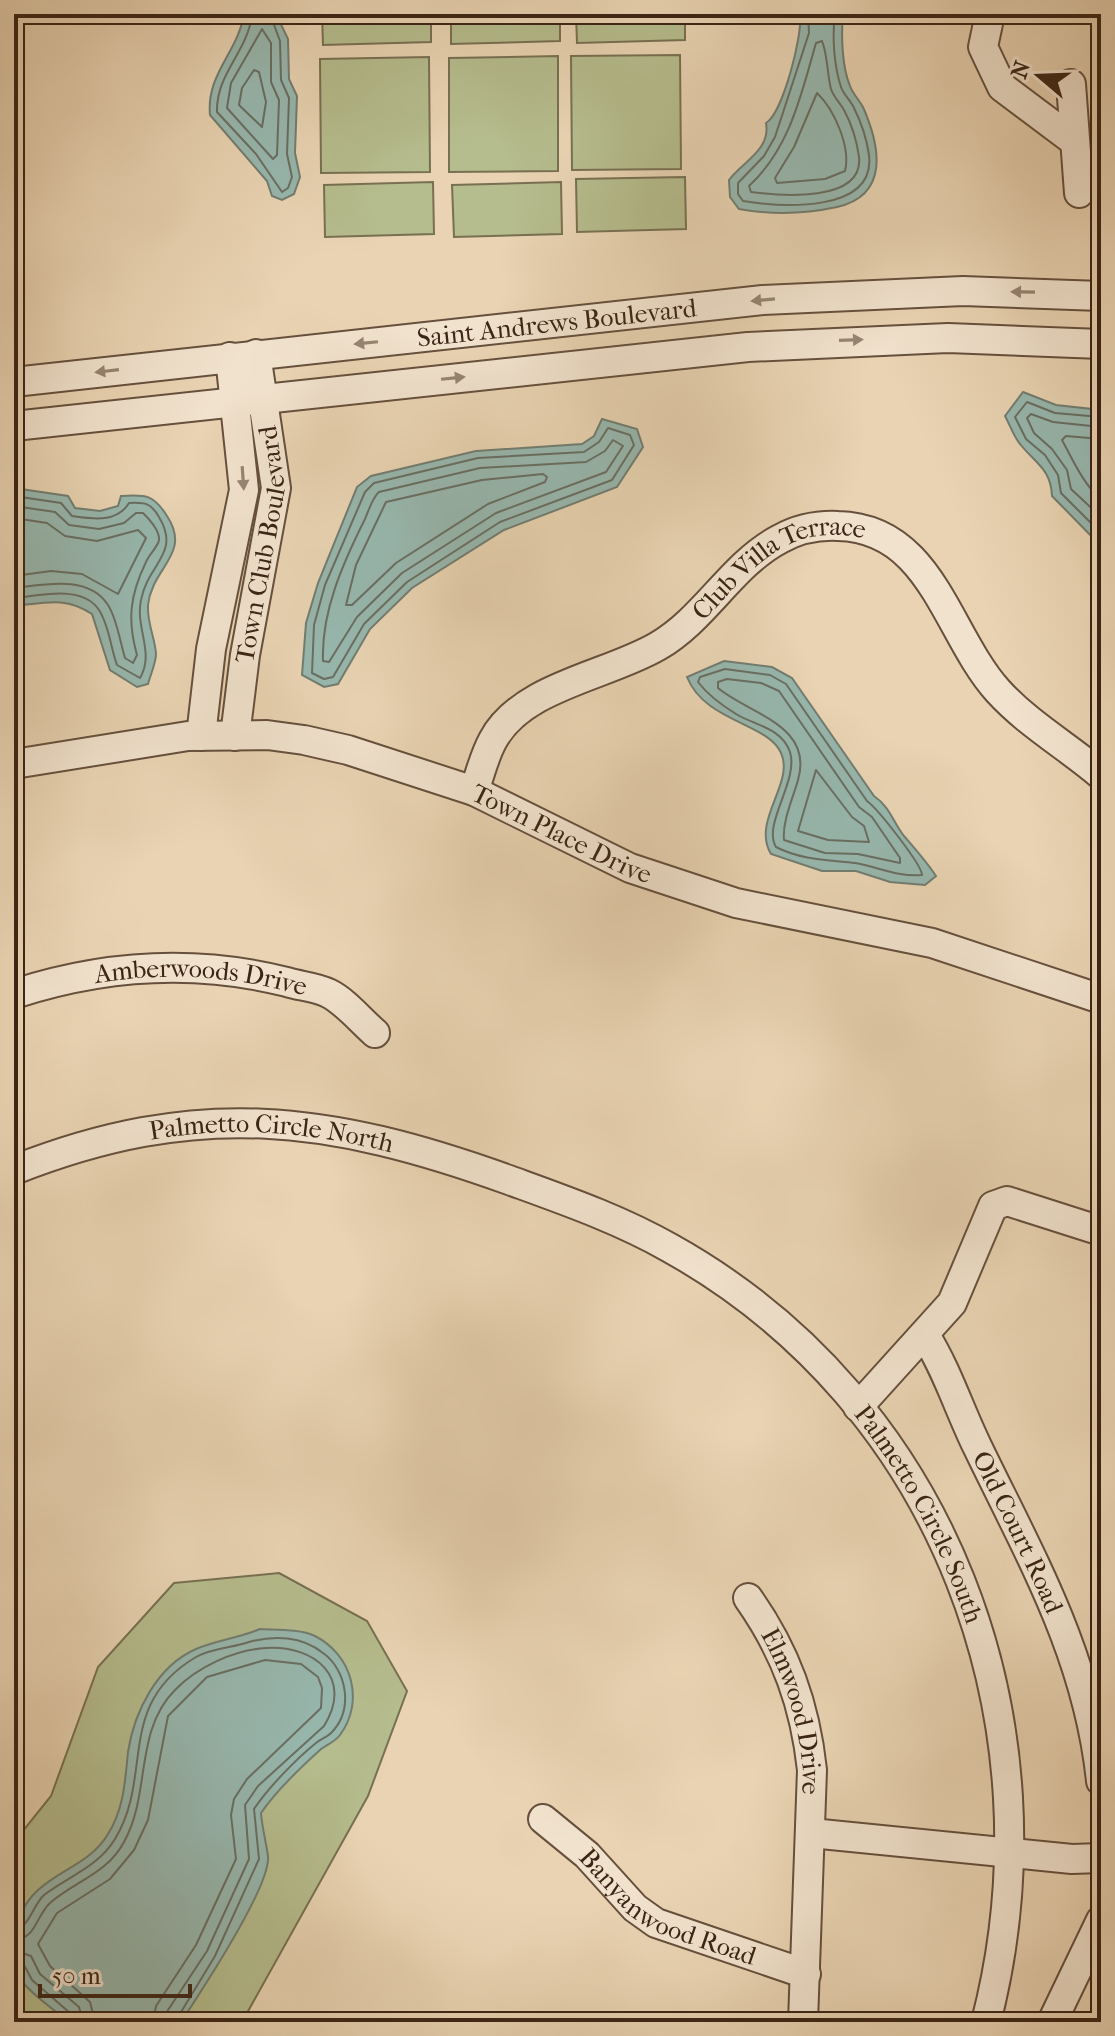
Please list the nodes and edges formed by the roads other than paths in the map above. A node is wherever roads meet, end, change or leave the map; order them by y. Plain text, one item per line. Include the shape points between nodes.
1 (990, 14) edge
2 (1071, 84) dead end
3 (1074, 141) junction
4 (1079, 193) dead end
5 (1101, 296) edge
6 (1101, 344) edge
7 (243, 356) junction
8 (14, 382) edge
9 (264, 397) junction
10 (236, 400) junction
11 (14, 426) edge
12 (202, 727) junction
13 (235, 736) junction
14 (14, 764) edge
15 (1101, 775) edge
16 (474, 791) junction
17 (14, 994) edge
18 (1101, 999) edge
19 (375, 1033) dead end
20 (14, 1170) edge
21 (526, 1187) joint
22 (1101, 1231) edge
23 (925, 1335) junction
24 (858, 1407) junction
25 (748, 1598) dead end
26 (1101, 1781) edge
27 (543, 1819) dead end
28 (811, 1833) junction
29 (1011, 1854) junction
30 (1101, 1858) edge
31 (1101, 1920) edge
32 (806, 1974) junction
33 (803, 2022) edge
34 (986, 2022) edge
35 (1052, 2022) edge

1 - 3 street via 983,47 1002,87
2 - 3 street
3 - 4 street
5 -> 7 street, Saint Andrews Boulevard via 963,291 763,300
9 -> 6 street, Saint Andrews Boulevard via 819,342 948,338
7 -> 8 street, Saint Andrews Boulevard
7 - 9 street, Town Club Boulevard
7 - 10 street, Town Club Boulevard
9 - 10 street, Saint Andrews Boulevard
9 - 13 street, Town Club Boulevard via 276,488
10 - 11 street, Saint Andrews Boulevard
10 -> 12 street, Town Club Boulevard via 244,490 217,617
12 - 13 street, Town Place Drive
12 - 14 street, Town Place Drive
13 - 16 street, Town Place Drive via 273,736 340,748
15 - 16 street, Club Villa Terrace via 998,691 966,648 931,580 901,548 862,529 825,526 797,531 759,552 689,624 661,644 525,705 493,741
16 - 18 street, Town Place Drive via 630,868 775,913 932,943
17 - 19 street, Amberwoods Drive via 136,968 245,972 329,993
20 - 21 street, Palmetto Circle North via 120,1135 208,1122 265,1122 360,1134
21 - 24 street, Palmetto Circle South via 623,1223 720,1280 807,1351
22 - 23 street via 1007,1201 993,1206 959,1290
23 - 24 street
23 - 26 street, Old Court Road via 1069,1639 1091,1712
24 - 29 street, Palmetto Circle South via 930,1514 980,1631 1005,1741
25 - 28 street, Elmwood Drive via 781,1649 804,1713 812,1770
27 - 32 street, Banyanwood Road via 656,1923
28 - 29 street
28 - 32 street, Elmwood Drive
29 - 30 street
29 - 34 street, Palmetto Circle South via 999,1965
31 - 35 street
32 - 33 street, Elmwood Drive

